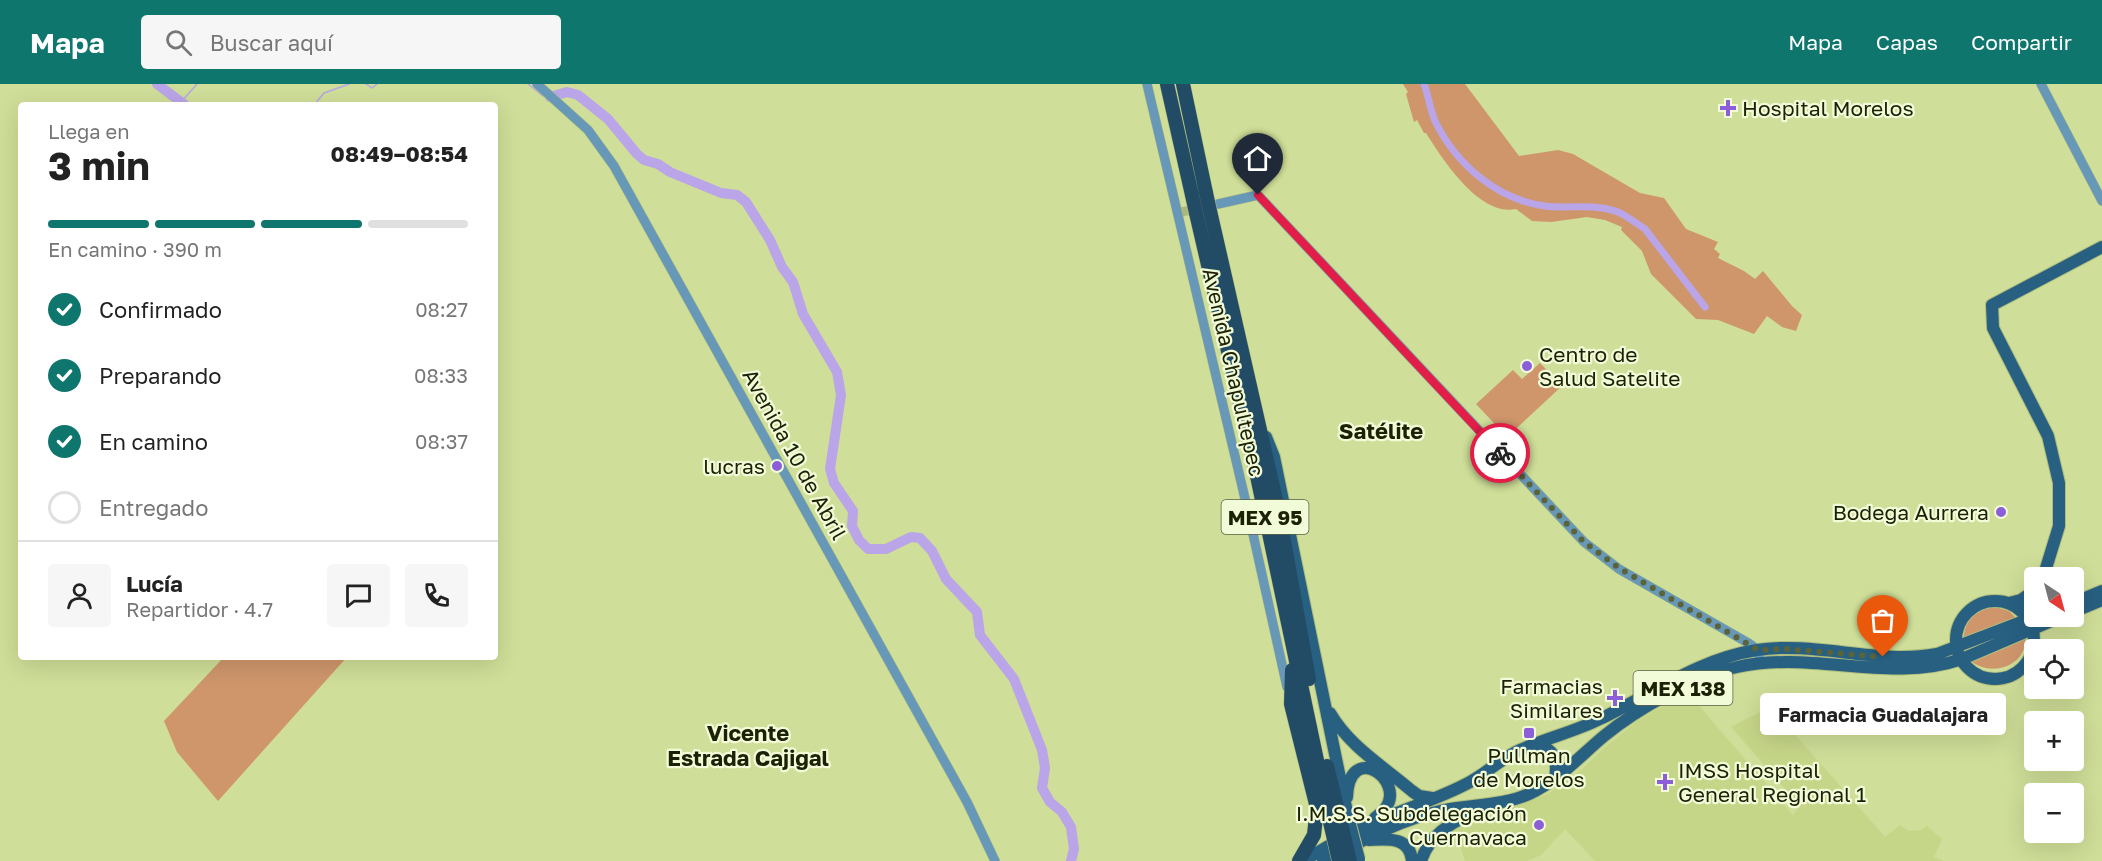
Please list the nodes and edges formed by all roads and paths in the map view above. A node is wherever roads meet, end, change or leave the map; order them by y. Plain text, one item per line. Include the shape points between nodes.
1 (537, 84) edge
2 (1147, 84) edge
3 (1167, 84) edge
4 (1183, 84) edge
5 (2041, 84) edge
6 (1199, 194) junction
7 (2102, 201) edge
8 (1208, 209) junction
9 (2102, 247) edge
10 (1258, 419) junction
11 (2047, 567) edge
12 (2102, 591) edge
13 (2084, 598) edge
14 (2024, 600) edge
15 (2102, 600) edge
16 (2008, 603) junction
17 (2084, 607) edge
18 (2024, 615) edge
19 (2024, 625) edge
20 (2024, 626) edge
21 (1958, 627) junction
22 (2048, 627) edge
23 (2038, 639) edge
24 (1293, 647) junction
25 (1957, 647) junction
26 (1937, 654) junction
27 (1759, 656) junction
28 (1962, 659) junction
29 (1949, 664) junction
30 (2024, 665) edge
31 (1977, 674) junction
32 (1324, 703) junction
33 (1292, 704) junction
34 (1536, 745) junction
35 (1555, 779) junction
36 (1472, 781) junction
37 (1433, 798) junction
38 (1484, 805) junction
39 (1341, 817) junction
40 (1364, 826) junction
41 (1361, 841) junction
42 (1357, 860) edge
43 (995, 861) edge
44 (1301, 861) edge
45 (1323, 861) edge
46 (1339, 861) edge
47 (1412, 861) edge
48 (1421, 861) edge

1 - 43 street, Avenida 10 de Abril via 588,130 614,166 967,802
2 - 33 street, Avenida Chapultepec
3 - 6 highway, MEX 95
4 - 6 highway, MEX 95
5 - 7 street
6 - 8 highway, MEX 95, bridge
8 - 10 highway, MEX 95
8 - 24 highway, MEX 95
8 - 27 street via 1258,195 1584,542
9 - 11 main road via 1992,305 1993,328 2048,436 2059,483 2059,526
10 - 32 main road, MEX 95 via 1274,457
10 - 39 highway, MEX 95 via 1314,707
12 - 13 main road
14 - 16 main road
15 - 17 main road
16 - 18 main road
16 - 21 main road via 1998,600 1978,604 1964,614
19 - 25 main road, MEX 138
20 - 28 main road, MEX 138
21 - 25 main road
21 - 26 main road
22 - 23 main road
24 - 33 highway
24 - 39 highway, MEX 95
25 - 26 main road, MEX 138
25 - 28 main road
26 - 27 main road, MEX 138 via 1900,658 1787,649
27 - 29 main road, MEX 138 via 1901,670
27 - 34 main road, MEX 138 via 1730,656 1705,664 1599,720
27 - 35 main road, MEX 138 via 1631,716
28 - 29 main road, MEX 138
28 - 31 main road
29 - 31 main road
30 - 31 main road via 2016,674 2004,678
32 - 37 main road via 1338,727 1358,748 1419,796
32 - 39 main road, MEX 95
33 - 44 highway via 1317,808 1314,835
34 - 35 main road via 1549,748 1553,754 1557,762
34 - 36 main road, MEX 138 via 1504,758
35 - 38 main road, MEX 138 via 1527,795
36 - 37 main road, MEX 138
36 - 38 main road via 1468,793
37 - 40 main road, MEX 138
38 - 41 main road, MEX 138 via 1444,810
38 - 48 main road via 1437,834 1425,848
39 - 40 main road via 1350,777 1364,768 1372,768 1390,790 1389,800 1385,809
39 - 42 highway, MEX 95, bridge
39 - 46 highway, MEX 95, bridge
40 - 44 main road, MEX 138
41 - 45 main road, MEX 138
41 - 47 main road via 1402,842

